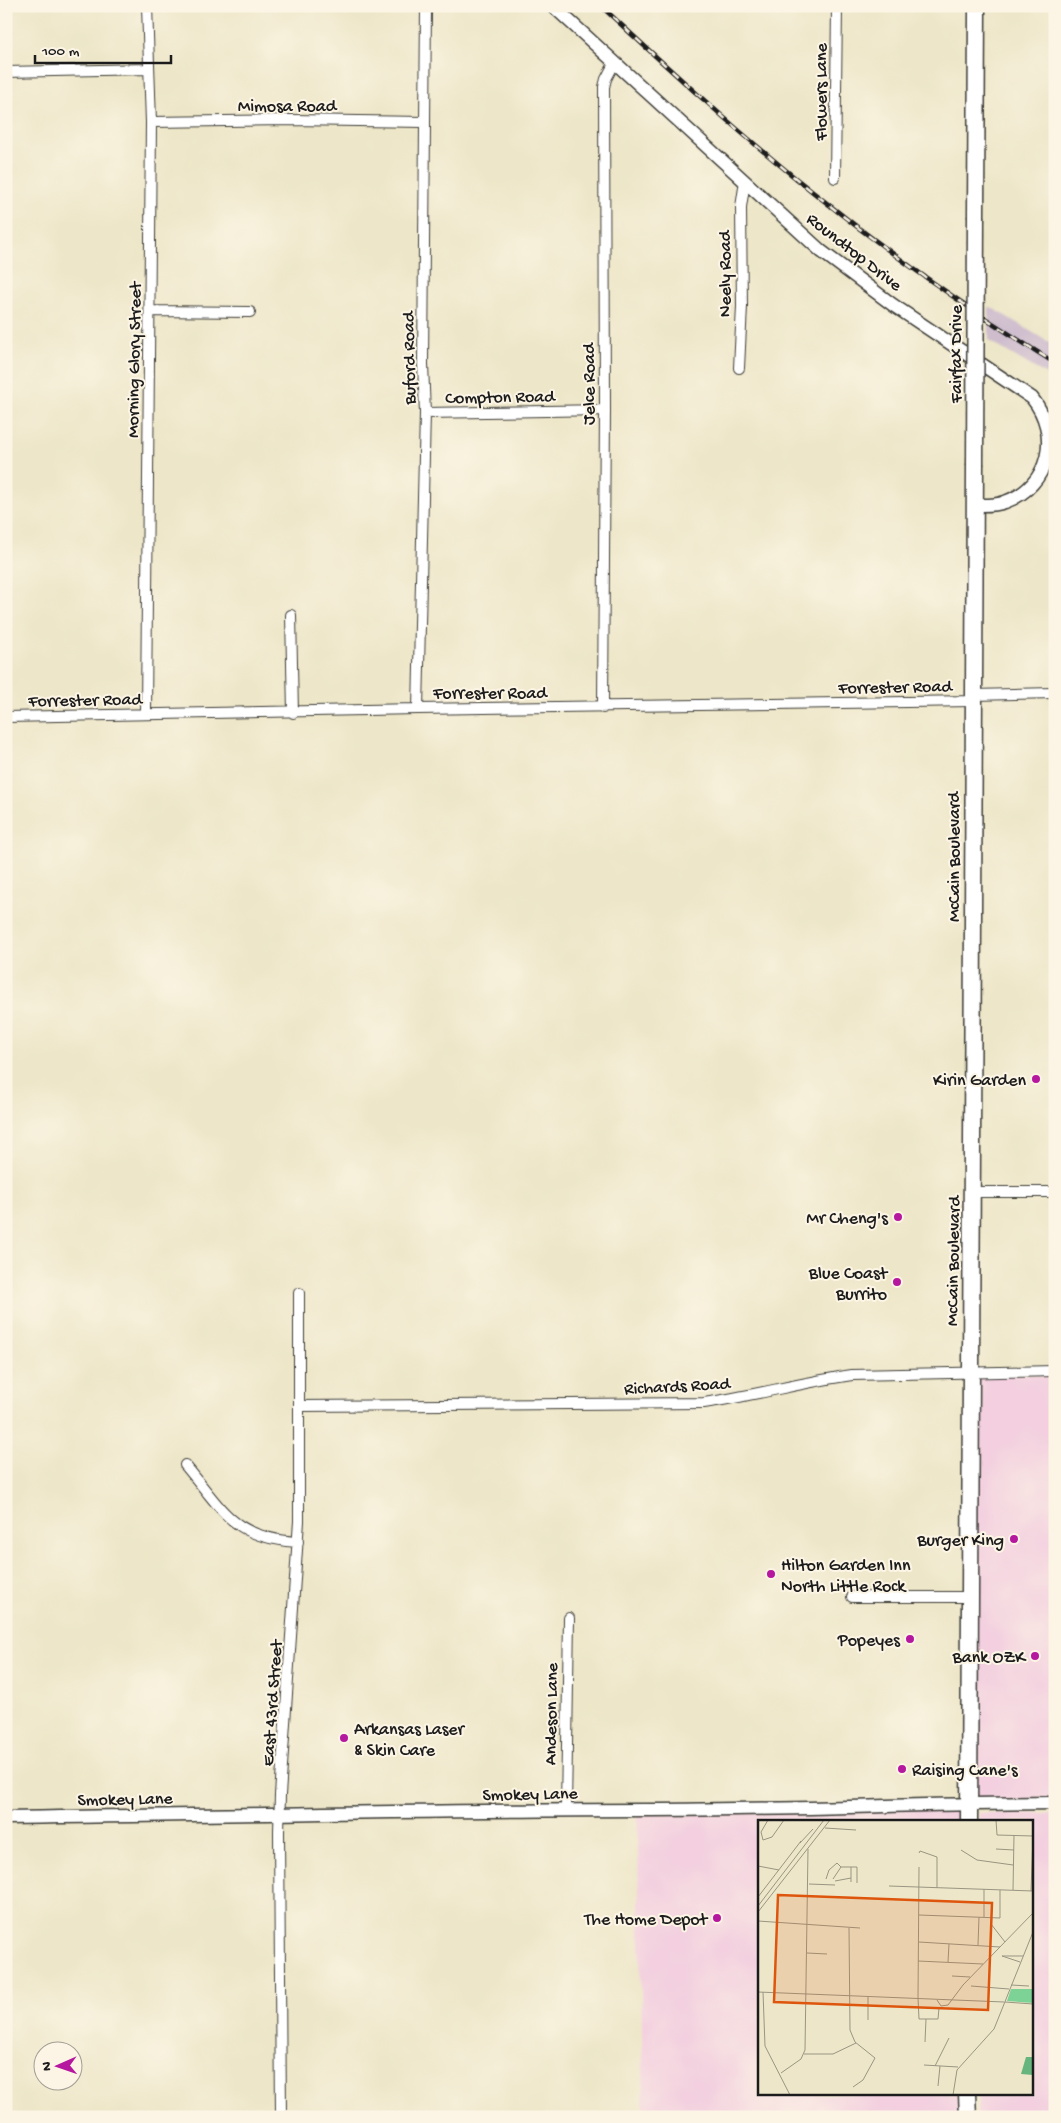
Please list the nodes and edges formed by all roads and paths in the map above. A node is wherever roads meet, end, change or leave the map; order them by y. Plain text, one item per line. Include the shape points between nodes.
1 (147, 6) edge
2 (426, 6) edge
3 (553, 6) edge
4 (837, 6) edge
5 (976, 6) edge
6 (615, 62) junction
7 (148, 69) junction
8 (6, 72) edge
9 (150, 122) junction
10 (424, 122) junction
11 (835, 178) dead end
12 (745, 181) junction
13 (150, 311) junction
14 (250, 312) dead end
15 (739, 368) dead end
16 (605, 410) junction
17 (425, 413) junction
18 (974, 505) junction
19 (291, 615) dead end
20 (1055, 692) edge
21 (974, 698) junction
22 (603, 708) junction
23 (418, 709) junction
24 (293, 713) junction
25 (146, 714) junction
26 (6, 717) edge
27 (973, 1192) junction
28 (1055, 1192) edge
29 (299, 1293) dead end
30 (1055, 1371) edge
31 (971, 1373) junction
32 (299, 1406) junction
33 (185, 1465) dead end
34 (298, 1542) junction
35 (852, 1597) dead end
36 (970, 1598) junction
37 (569, 1618) dead end
38 (1055, 1802) edge
39 (970, 1804) junction
40 (566, 1810) junction
41 (280, 1814) junction
42 (6, 1818) edge
43 (969, 1820) edge
44 (968, 2096) edge
45 (281, 2117) edge
46 (968, 2117) edge

1 - 7 street, Morning Glory Street
2 - 10 street, Buford Road
3 - 6 street, Roundtop Drive
4 - 11 street, Flowers Lane
5 - 18 main road, Fairfax Drive, bridge
6 - 12 street, Roundtop Drive
6 - 16 street, Jelce Road via 604,88
7 - 8 street
7 - 9 street, Morning Glory Street
9 - 10 street, Mimosa Road
9 - 13 street, Morning Glory Street
10 - 17 street, Buford Road
12 - 15 street, Neely Road via 741,207
12 - 18 street, Roundtop Drive via 829,257 1035,402 1048,434 1048,455 1041,473 1029,487 1011,499 996,504
13 - 14 street
13 - 25 street, Morning Glory Street
16 - 17 street, Compton Road
16 - 22 street, Jelce Road
17 - 23 street, Buford Road
18 - 21 main road, Fairfax Drive
19 - 24 street
20 - 21 street, Forrester Road
21 - 22 street, Forrester Road
21 - 27 main road, McCain Boulevard
22 - 23 street, Forrester Road
23 - 24 street, Forrester Road
24 - 25 street, Forrester Road
25 - 26 street, Forrester Road
27 - 28 street
27 - 31 main road, McCain Boulevard
29 - 32 street, East 43rd Street
30 - 31 street, Richards Road
31 - 32 street, Richards Road via 852,1375 704,1403
31 - 36 main road, McCain Boulevard
32 - 34 street, East 43rd Street
33 - 34 street via 224,1514 248,1532 267,1539
34 - 41 street, East 43rd Street
35 - 36 street
36 - 39 main road, McCain Boulevard
37 - 40 street, Andeson Lane
38 - 39 street, Smokey Lane
39 - 40 street, Smokey Lane
39 - 43 main road, McCain Boulevard
40 - 41 street, Smokey Lane
41 - 42 street, Smokey Lane
41 - 45 street, East 43rd Street
44 - 46 main road

